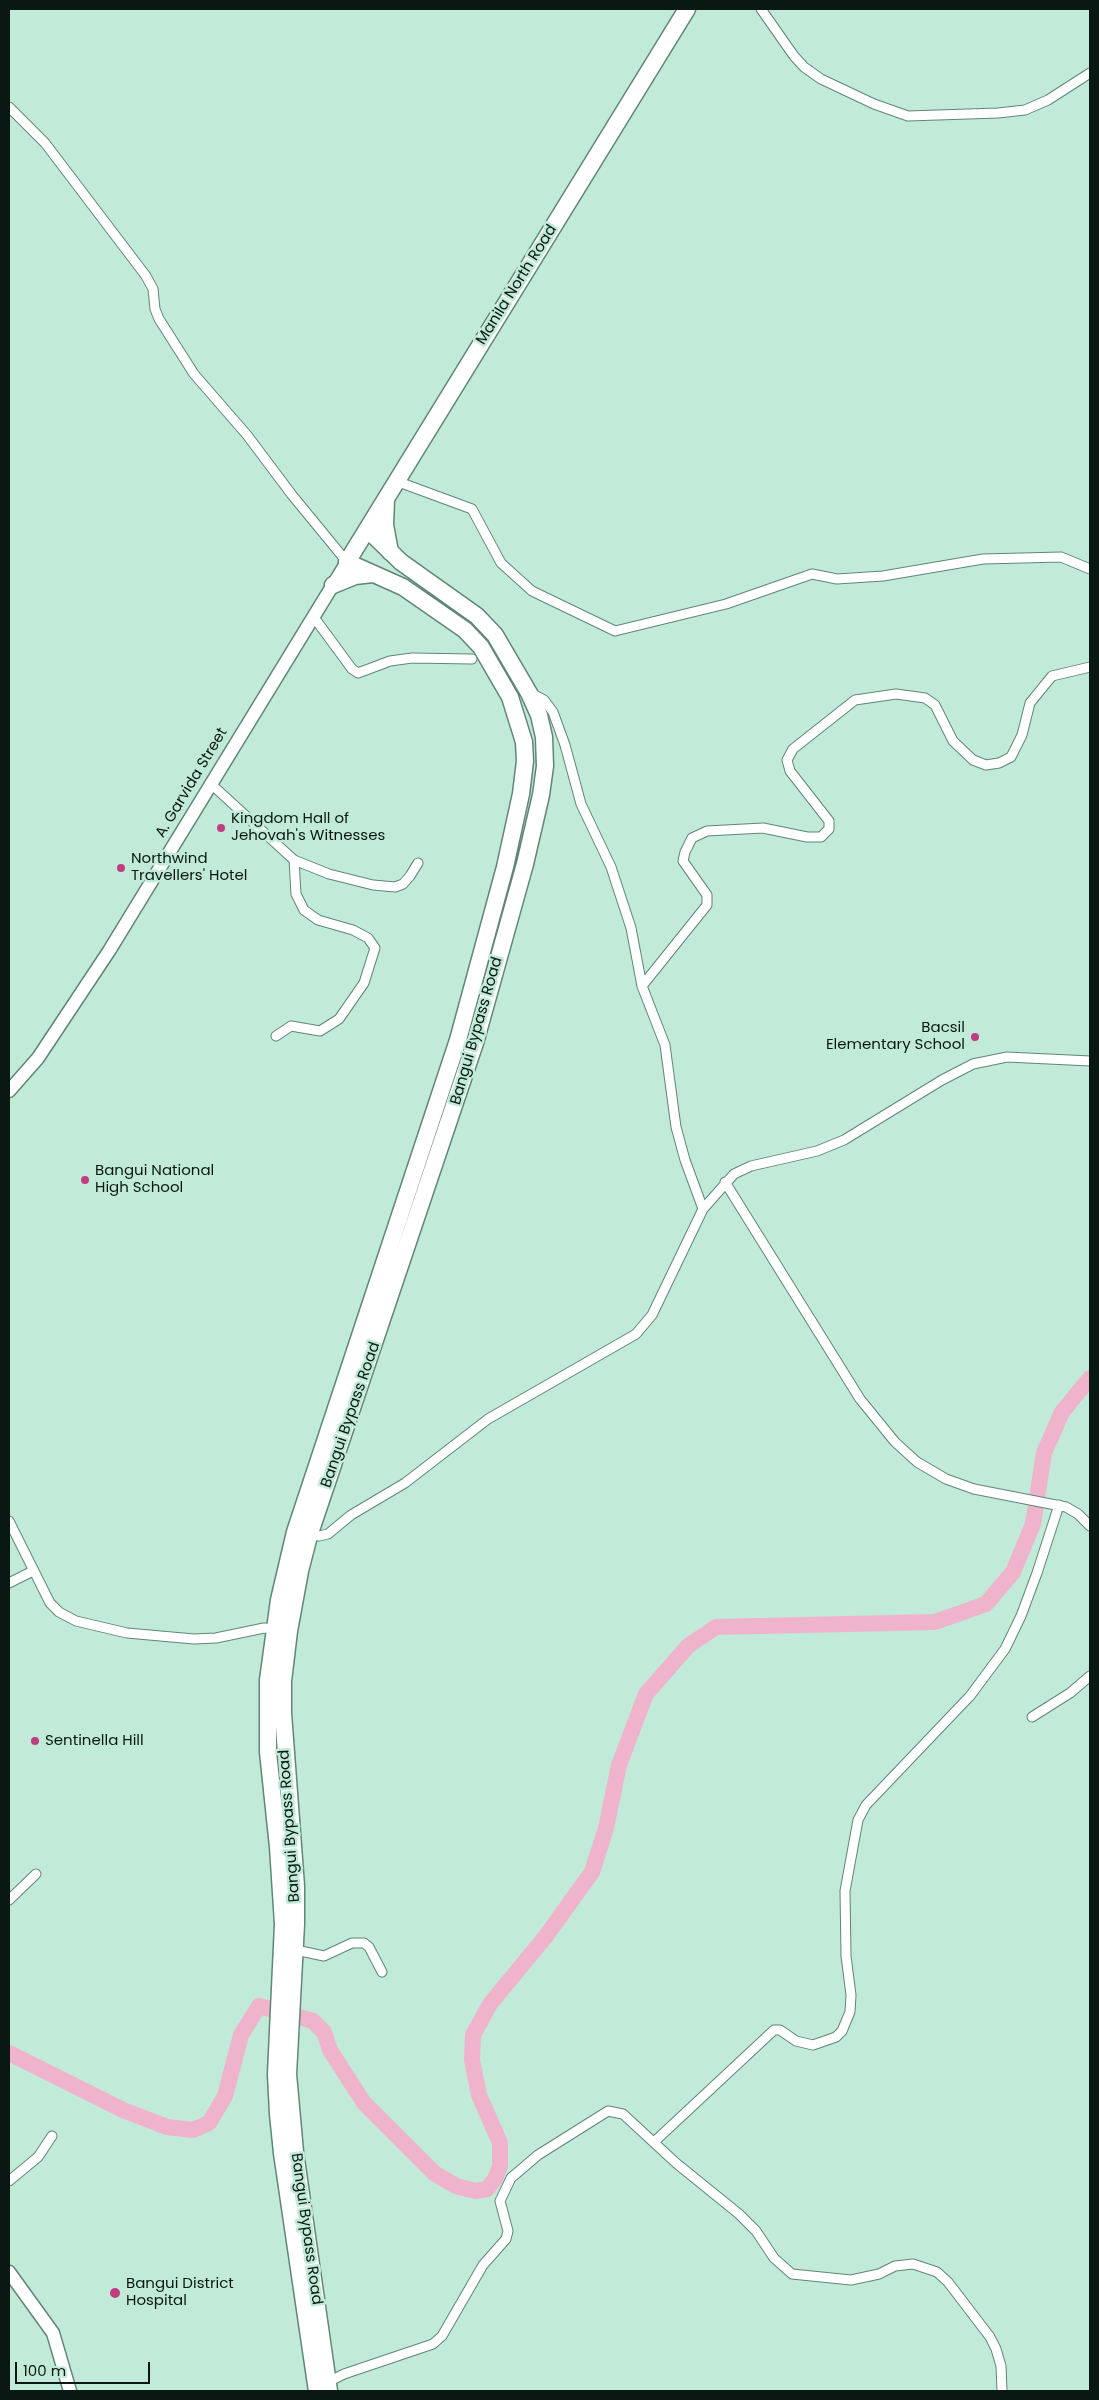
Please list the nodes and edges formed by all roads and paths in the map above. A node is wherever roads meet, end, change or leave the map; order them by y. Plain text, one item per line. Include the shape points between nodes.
1 (687, 9) edge
2 (761, 9) edge
3 (1090, 73) edge
4 (9, 107) edge
5 (396, 481) junction
6 (386, 496) junction
7 (367, 529) junction
8 (390, 552) junction
9 (347, 562) junction
10 (1090, 569) edge
11 (376, 574) junction
12 (333, 585) junction
13 (442, 591) junction
14 (432, 606) junction
15 (313, 616) junction
16 (472, 660) dead end
17 (1090, 667) edge
18 (530, 693) junction
19 (210, 783) junction
20 (294, 860) junction
21 (418, 863) dead end
22 (642, 986) junction
23 (276, 1036) dead end
24 (1090, 1061) edge
25 (9, 1091) edge
26 (724, 1182) junction
27 (703, 1209) junction
28 (1056, 1504) junction
29 (9, 1521) edge
30 (1090, 1526) edge
31 (302, 1534) junction
32 (33, 1572) junction
33 (9, 1583) edge
34 (282, 1630) junction
35 (1090, 1676) edge
36 (1032, 1717) dead end
37 (36, 1874) dead end
38 (9, 1900) edge
39 (289, 1949) junction
40 (382, 1972) dead end
41 (52, 2136) dead end
42 (654, 2142) junction
43 (9, 2181) edge
44 (9, 2272) edge
45 (320, 2389) edge
46 (70, 2391) edge
47 (1002, 2391) edge

1 - 5 highway, Manila North Road
2 - 3 street via 804,67 874,104 908,116 1025,110 1048,100
4 - 9 street via 45,143 146,276 153,289 159,319 194,374 247,435
5 - 6 highway, Manila North Road
5 - 10 street via 472,509 501,562 532,591 615,631 726,604 812,574 837,579 883,576 983,559 1061,557
6 - 7 highway, Manila North Road
6 - 8 highway via 385,525
7 - 8 highway, Bangui Bypass Road
7 - 9 highway, Manila North Road
8 - 13 highway, Bangui Bypass Road
9 - 11 highway, Bangui Bypass Road
9 - 12 main road, A. Garvida Street
11 - 12 highway via 355,576
11 - 14 highway, Bangui Bypass Road
12 - 15 main road, A. Garvida Street
13 - 14 highway
13 - 18 highway, Bangui Bypass Road via 477,616 495,635
14 - 31 highway, Bangui Bypass Road via 481,647 510,697 524,742 521,794 505,867 458,1040
15 - 16 street via 346,662 358,673 390,660
15 - 19 main road, A. Garvida Street
17 - 22 street via 1052,676 1030,704 1022,735 1011,757 986,765 973,760 953,741 935,705 925,698 896,694 854,700 793,749 787,760 790,771 829,821 829,829 821,837 762,828 715,829 692,838 683,861 707,895 706,905
18 - 22 street via 544,700 559,726 580,804 611,867 628,919
18 - 31 highway, Bangui Bypass Road via 544,737 545,766 525,864 450,1124
19 - 20 street
19 - 25 main road, A. Garvida Street via 109,951 38,1058
20 - 21 street via 329,874 395,887 403,884
20 - 23 street via 296,894 304,910 318,920 368,938 375,948 364,983 339,1018 320,1032 291,1026
22 - 27 street via 665,1045 676,1127 684,1160
24 - 26 street via 1007,1057 973,1064 844,1140 805,1155 751,1166
26 - 27 street
26 - 28 street via 860,1399 895,1442 917,1462 946,1479 974,1489
27 - 31 street via 652,1315 636,1334 488,1419 404,1483 358,1510 328,1534
28 - 30 street via 1078,1514
28 - 42 street via 1037,1573 1005,1649 970,1696 866,1804 858,1820 845,1891 846,1956 851,1995 850,2012 842,2031 836,2037 813,2045 774,2030
29 - 32 street
31 - 34 highway, Bangui Bypass Road via 300,1571
32 - 33 street
32 - 34 street via 50,1603 59,1612 100,1628 194,1639 216,1638 256,1629
34 - 39 highway, Bangui Bypass Road via 282,1713 296,1886
35 - 36 street
37 - 38 street
39 - 40 street via 324,1956 352,1943 364,1943
39 - 45 highway, Bangui Bypass Road via 283,2038 276,2074 282,2153
41 - 43 street via 38,2157
42 - 45 street via 623,2114 608,2111 538,2156 506,2185 500,2201 508,2231 506,2239 482,2265 442,2336 432,2344 344,2374
42 - 47 street via 739,2214 756,2231 774,2258 792,2274 850,2280 913,2264 937,2272 993,2343 1000,2357
44 - 46 main road via 53,2333

